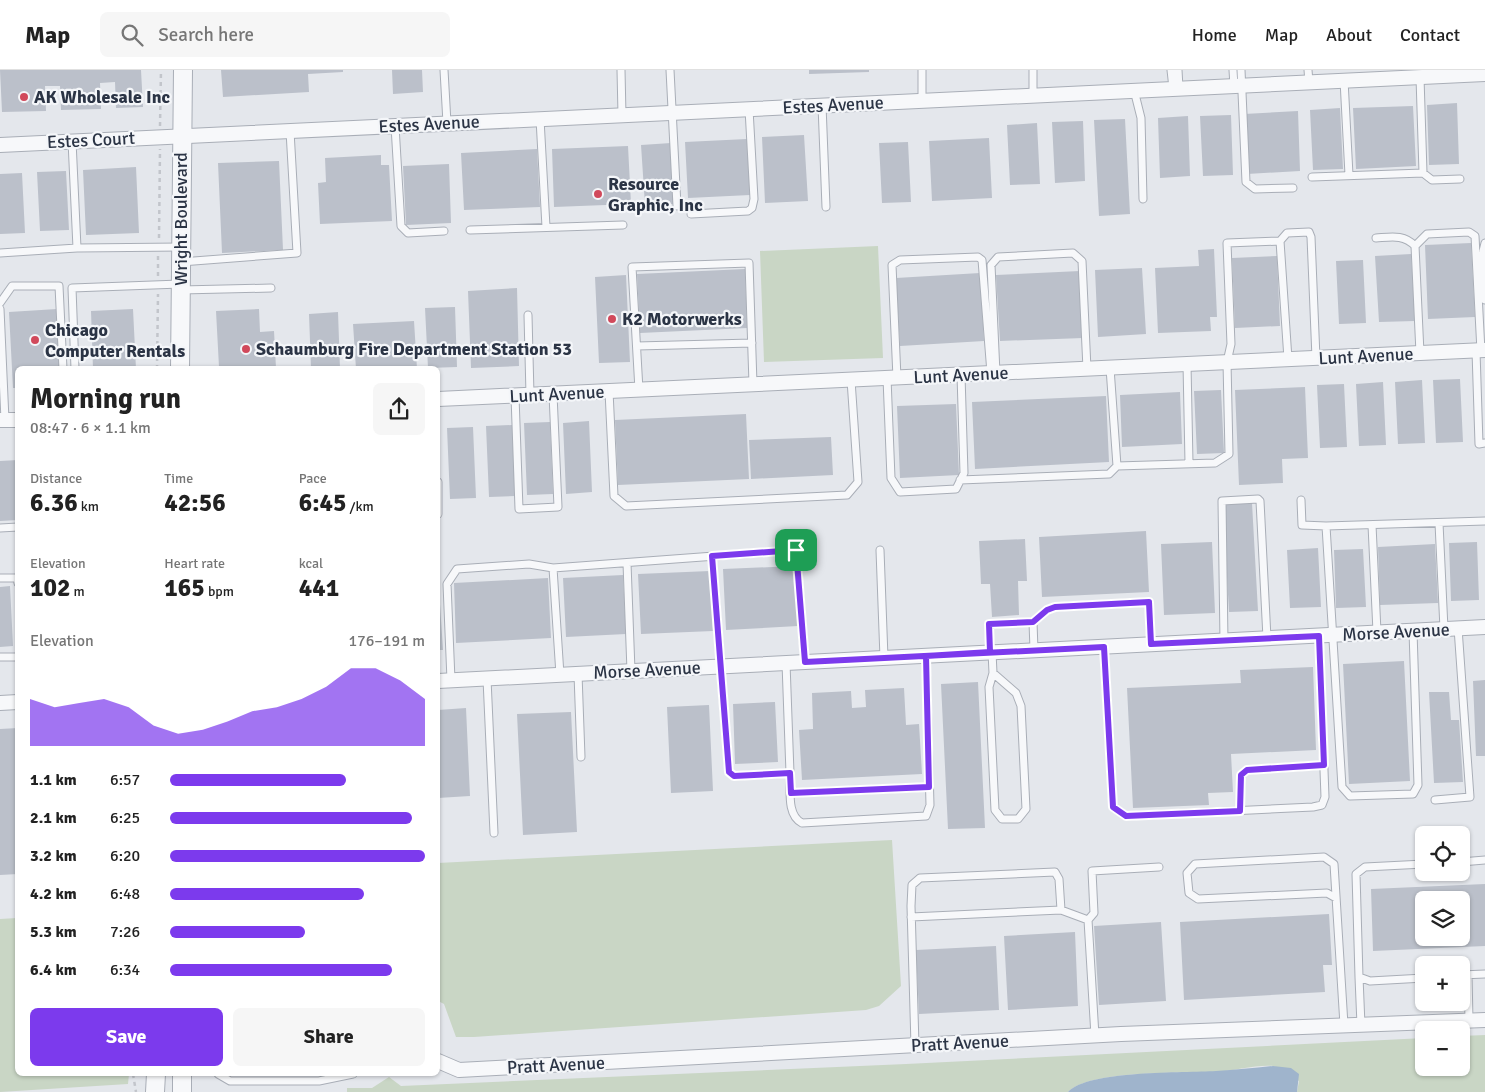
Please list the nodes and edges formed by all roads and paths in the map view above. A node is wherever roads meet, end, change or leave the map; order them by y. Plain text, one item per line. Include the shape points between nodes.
1 (161, 70) edge
2 (182, 70) edge
3 (444, 70) edge
4 (622, 70) edge
5 (670, 70) edge
6 (922, 70) edge
7 (1032, 70) edge
8 (1171, 70) edge
9 (1178, 70) edge
10 (1233, 70) edge
11 (1240, 70) edge
12 (1380, 74) edge
13 (1485, 74) edge
14 (1308, 76) edge
15 (1420, 77) junction
16 (1344, 80) junction
17 (1238, 85) junction
18 (1176, 88) junction
19 (1134, 90) junction
20 (1033, 95) junction
21 (922, 100) junction
22 (822, 105) junction
23 (749, 109) junction
24 (672, 112) junction
25 (622, 114) junction
26 (540, 119) junction
27 (447, 123) junction
28 (395, 126) junction
29 (290, 130) junction
30 (182, 136) junction
31 (160, 137) junction
32 (72, 141) junction
33 (0, 145) edge
34 (1423, 173) junction
35 (1349, 175) junction
36 (1312, 177) dead end
37 (1460, 179) dead end
38 (1293, 188) dead end
39 (1143, 199) dead end
40 (677, 206) dead end
41 (826, 207) dead end
42 (691, 214) dead end
43 (623, 225) dead end
44 (546, 227) junction
45 (470, 230) dead end
46 (444, 231) dead end
47 (1376, 238) dead end
48 (1280, 241) junction
49 (1485, 243) edge
50 (158, 246) junction
51 (1415, 246) junction
52 (76, 248) junction
53 (0, 253) edge
54 (181, 254) junction
55 (158, 284) junction
56 (180, 287) junction
57 (271, 288) dead end
58 (1485, 300) edge
59 (0, 303) edge
60 (0, 310) edge
61 (528, 316) dead end
62 (752, 343) junction
63 (637, 346) junction
64 (1480, 351) edge
65 (1420, 353) junction
66 (1316, 358) junction
67 (1288, 359) junction
68 (1227, 362) junction
69 (1187, 364) junction
70 (64, 366) edge
71 (75, 366) edge
72 (157, 366) edge
73 (180, 366) edge
74 (1110, 368) junction
75 (1088, 369) junction
76 (994, 373) junction
77 (961, 375) junction
78 (892, 378) junction
79 (851, 380) junction
80 (753, 384) junction
81 (639, 390) junction
82 (609, 391) junction
83 (553, 394) junction
84 (530, 395) junction
85 (515, 396) junction
86 (440, 399) edge
87 (8, 420) edge
88 (1485, 443) edge
89 (1189, 463) junction
90 (1117, 466) junction
91 (960, 480) junction
92 (1301, 500) dead end
93 (1485, 521) edge
94 (1439, 523) junction
95 (1372, 525) junction
96 (1326, 526) junction
97 (15, 527) edge
98 (0, 528) edge
99 (880, 550) dead end
100 (712, 556) junction
101 (627, 563) junction
102 (553, 568) junction
103 (0, 578) edge
104 (15, 578) edge
105 (1033, 622) junction
106 (1485, 627) edge
107 (1458, 628) junction
108 (1444, 629) junction
109 (1413, 631) junction
110 (1378, 632) junction
111 (1325, 635) junction
112 (1267, 638) junction
113 (1224, 640) junction
114 (1151, 644) junction
115 (1104, 647) junction
116 (1034, 650) junction
117 (991, 652) junction
118 (926, 656) junction
119 (0, 657) edge
120 (15, 657) edge
121 (884, 658) junction
122 (805, 662) junction
123 (786, 663) junction
124 (721, 666) junction
125 (632, 671) junction
126 (993, 673) junction
127 (578, 674) junction
128 (560, 675) junction
129 (487, 678) junction
130 (444, 681) edge
131 (15, 702) edge
132 (0, 703) edge
133 (580, 757) dead end
134 (1324, 765) junction
135 (790, 773) junction
136 (929, 787) junction
137 (791, 793) junction
138 (1435, 800) dead end
139 (1240, 811) junction
140 (494, 833) dead end
141 (1485, 860) edge
142 (1470, 861) edge
143 (1415, 865) edge
144 (1159, 867) dead end
145 (1336, 898) junction
146 (1061, 910) junction
147 (911, 917) junction
148 (1088, 920) junction
149 (1485, 974) edge
150 (1470, 975) edge
151 (1359, 976) junction
152 (1415, 978) edge
153 (1468, 1011) edge
154 (1469, 1020) junction
155 (1485, 1020) edge
156 (1360, 1024) junction
157 (1344, 1025) junction
158 (1095, 1036) junction
159 (915, 1046) junction
160 (440, 1062) edge
161 (133, 1076) edge
162 (156, 1076) edge
163 (182, 1076) edge
164 (221, 1076) edge
165 (344, 1076) edge
166 (136, 1092) edge
167 (155, 1092) edge
168 (182, 1092) edge

1 - 31 path
2 - 30 street, Wright Boulevard
3 - 27 lane
4 - 25 lane
5 - 24 lane
6 - 21 lane
7 - 20 lane
8 - 18 lane
9 - 18 lane
10 - 17 lane
11 - 17 lane
12 - 15 street, Estes Avenue
12 - 16 street, Estes Avenue
13 - 15 street, Estes Avenue
14 - 16 street, Estes Avenue
14 - 17 street, Estes Avenue
15 - 34 lane
16 - 35 lane
17 - 18 street, Estes Avenue
17 - 38 lane via 1246,182 1255,189
18 - 19 street, Estes Avenue
19 - 20 street, Estes Avenue
19 - 39 lane via 1141,118
20 - 21 street, Estes Avenue
21 - 22 street, Estes Avenue
22 - 23 street, Estes Avenue
22 - 41 lane
23 - 24 street, Estes Avenue
23 - 42 lane via 752,208 748,211
24 - 25 street, Estes Avenue
24 - 40 lane
25 - 26 street, Estes Avenue
26 - 27 street, Estes Avenue
26 - 44 lane
27 - 28 street, Estes Avenue
28 - 29 street, Estes Avenue
28 - 46 lane via 400,226 408,233
29 - 30 street, Estes Avenue
29 - 54 lane via 297,253
30 - 31 street, Estes Court
30 - 54 street, Wright Boulevard
31 - 32 street, Estes Court
31 - 50 path
32 - 33 street, Estes Court
32 - 52 lane
34 - 35 lane
34 - 37 lane via 1432,180
35 - 36 lane
43 - 44 lane
44 - 45 lane
47 - 51 lane via 1401,237
48 - 66 lane via 1287,233 1309,232 1311,237
48 - 67 lane
48 - 68 lane via 1227,243 1231,344
49 - 58 lane via 1482,255
50 - 52 lane
50 - 54 lane
50 - 55 path
51 - 64 lane via 1427,234 1469,232 1475,236
51 - 65 lane
52 - 53 lane
54 - 56 street, Wright Boulevard
55 - 56 lane
55 - 71 lane via 72,288
55 - 72 path
56 - 57 lane
56 - 73 street, Wright Boulevard
59 - 70 lane via 12,286 59,286
60 - 87 lane
61 - 84 lane
62 - 63 lane
62 - 63 lane via 749,263 632,267
62 - 80 lane
63 - 81 lane
64 - 65 street, Lunt Avenue
64 - 88 lane via 1479,444
65 - 66 street, Lunt Avenue
66 - 67 street, Lunt Avenue
67 - 68 street, Lunt Avenue
68 - 69 street, Lunt Avenue
68 - 89 lane via 1229,454 1215,463
69 - 74 street, Lunt Avenue
69 - 89 lane
74 - 75 street, Lunt Avenue
74 - 90 lane
75 - 76 street, Lunt Avenue
75 - 76 lane via 1082,261 1073,253 998,257 991,265
76 - 77 street, Lunt Avenue
76 - 78 lane via 982,260 978,257 900,260 892,265
77 - 78 street, Lunt Avenue
77 - 91 lane via 964,473
78 - 79 street, Lunt Avenue
78 - 91 lane via 891,478 900,492 956,489
79 - 80 street, Lunt Avenue
79 - 82 lane via 858,482 847,496 626,506 614,496
80 - 81 street, Lunt Avenue
81 - 82 street, Lunt Avenue
82 - 83 street, Lunt Avenue
83 - 84 street, Lunt Avenue
83 - 85 lane via 558,507 519,508
84 - 85 street, Lunt Avenue
85 - 86 street, Lunt Avenue
89 - 90 lane
90 - 91 lane via 1109,474
92 - 96 lane via 1302,525
93 - 94 lane
94 - 95 lane
94 - 108 lane
95 - 96 lane
95 - 110 lane
96 - 111 lane
97 - 98 lane
99 - 121 lane
100 - 101 lane
100 - 122 lane via 796,550
100 - 124 lane
101 - 102 lane
101 - 125 lane
102 - 128 lane
102 - 130 lane via 529,564 456,569 447,584
103 - 104 lane
105 - 114 lane via 1055,607 1149,602
105 - 116 lane
105 - 117 lane via 989,624
106 - 107 street, Morse Avenue
107 - 108 street, Morse Avenue
107 - 138 lane via 1470,797
108 - 109 street, Morse Avenue
109 - 110 street, Morse Avenue
109 - 111 lane via 1418,785 1413,794 1350,796 1342,786
110 - 111 street, Morse Avenue
111 - 112 street, Morse Avenue
111 - 134 lane
112 - 113 street, Morse Avenue
112 - 113 lane via 1258,499 1222,501
113 - 114 street, Morse Avenue
114 - 115 street, Morse Avenue
115 - 116 street, Morse Avenue
115 - 139 lane via 1113,807 1116,811 1126,816
116 - 117 street, Morse Avenue
117 - 118 street, Morse Avenue
117 - 126 lane
118 - 121 street, Morse Avenue
118 - 136 lane
119 - 120 lane
121 - 122 street, Morse Avenue
122 - 123 street, Morse Avenue
123 - 124 street, Morse Avenue
123 - 135 lane
124 - 125 street, Morse Avenue
124 - 135 lane via 729,774
125 - 127 street, Morse Avenue
126 - 126 lane via 989,687 994,810 1002,819 1018,819 1026,809 1021,706 1016,693
127 - 128 street, Morse Avenue
127 - 133 lane
128 - 129 street, Morse Avenue
129 - 130 street, Morse Avenue
129 - 140 lane
131 - 132 street
134 - 139 lane via 1247,770 1241,775
134 - 139 lane via 1322,805
135 - 137 lane
136 - 137 lane
136 - 137 lane via 930,805 926,816 802,823 792,813
141 - 142 lane
143 - 151 lane via 1365,868 1356,874
144 - 148 lane via 1092,871 1094,913
145 - 145 lane via 1334,864 1324,857 1195,864 1187,873 1189,893 1198,899 1327,893
145 - 157 lane
146 - 147 lane
146 - 147 lane via 1059,879 1055,872 920,878 912,885
146 - 148 lane
147 - 159 lane
148 - 158 lane
149 - 150 lane
151 - 152 lane via 1370,981
151 - 156 lane
153 - 154 lane
154 - 155 street, Pratt Avenue
154 - 156 street, Pratt Avenue
156 - 157 street, Pratt Avenue
157 - 158 street, Pratt Avenue
158 - 159 street, Pratt Avenue
159 - 160 street, Pratt Avenue via 459,1070
161 - 166 path
162 - 167 street
163 - 168 street
164 - 165 lane via 230,1081 320,1081

